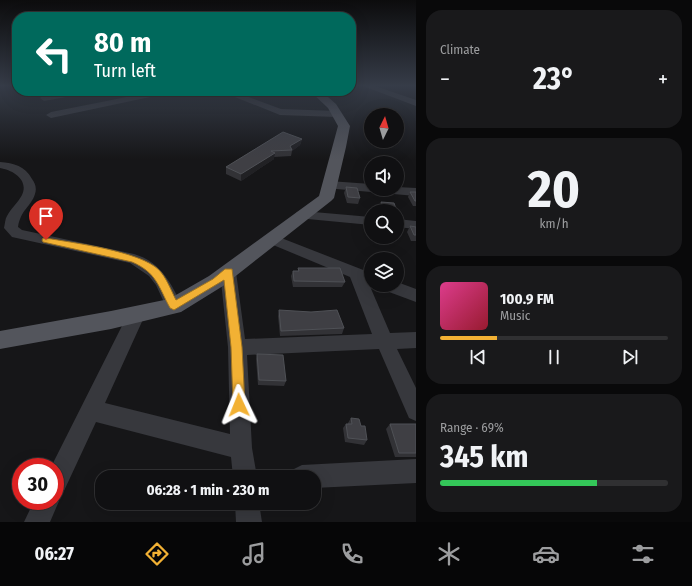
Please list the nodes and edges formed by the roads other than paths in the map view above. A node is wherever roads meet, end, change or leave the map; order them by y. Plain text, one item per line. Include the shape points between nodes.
1 (74, 110) edge
2 (276, 110) edge
3 (335, 110) edge
4 (337, 114) junction
5 (51, 115) dead end
6 (0, 166) edge
7 (329, 185) junction
8 (364, 188) edge
9 (404, 191) edge
10 (416, 192) edge
11 (302, 215) junction
12 (364, 220) edge
13 (404, 224) edge
14 (416, 225) edge
15 (271, 239) junction
16 (228, 272) junction
17 (364, 276) edge
18 (404, 291) edge
19 (369, 292) edge
20 (416, 296) edge
21 (174, 306) junction
22 (136, 315) junction
23 (0, 340) edge
24 (416, 340) edge
25 (384, 341) junction
26 (237, 347) junction
27 (91, 410) junction
28 (416, 411) edge
29 (241, 448) junction
30 (64, 466) edge
31 (244, 470) edge
32 (416, 471) edge
33 (321, 476) edge
34 (43, 510) edge
35 (248, 510) edge
36 (37, 522) edge
37 (249, 522) edge

1 - 5 street
2 - 4 street
3 - 4 main road
4 - 7 main road via 344,126
6 - 21 street via 23,173 30,184 28,196 13,218 13,231 146,264 157,273
7 - 8 street
7 - 11 main road via 326,198
9 - 10 street
11 - 12 street
11 - 15 main road
13 - 14 street
15 - 16 main road
15 - 17 street
16 - 21 main road
16 - 26 street
18 - 20 street
19 - 25 street
21 - 22 main road
22 - 23 main road
22 - 27 street
24 - 25 street
25 - 26 street
25 - 28 street
26 - 29 street
27 - 29 street
27 - 30 street
29 - 31 street
32 - 33 street
34 - 36 street
35 - 37 street

